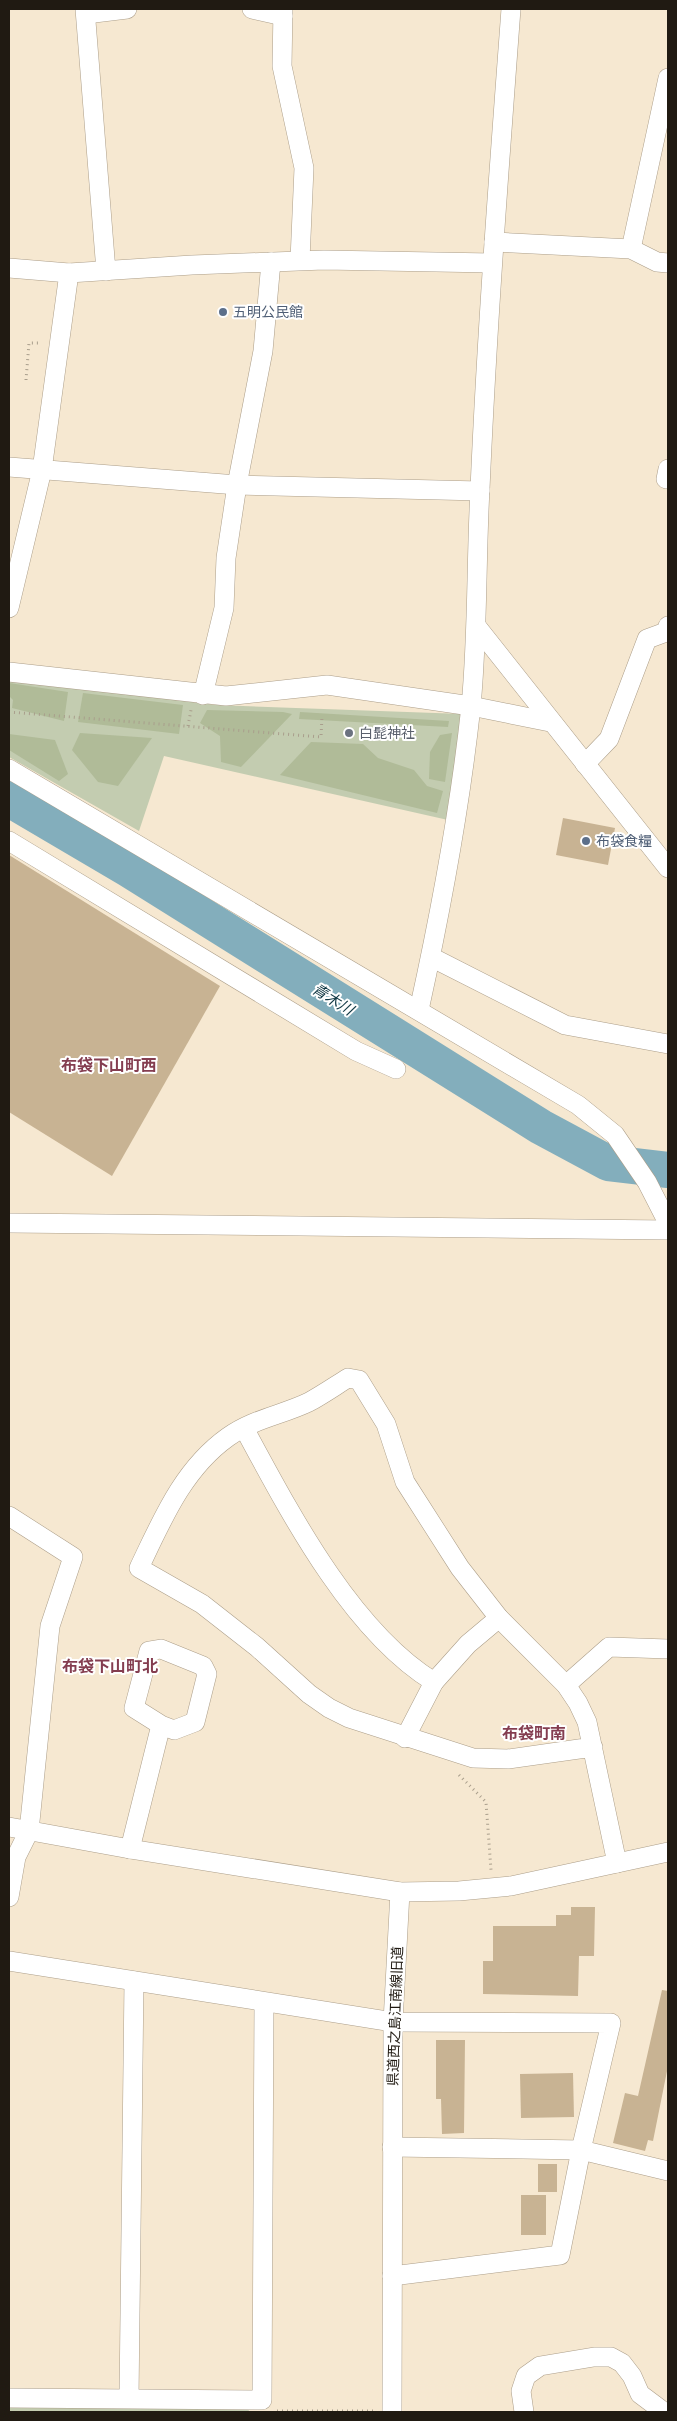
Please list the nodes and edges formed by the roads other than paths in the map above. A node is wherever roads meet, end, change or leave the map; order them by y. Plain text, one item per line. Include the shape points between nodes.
1 (127, 9) edge
2 (252, 9) edge
3 (511, 9) edge
4 (86, 11) edge
5 (283, 12) edge
6 (668, 78) edge
7 (494, 242) junction
8 (631, 250) junction
9 (300, 260) junction
10 (271, 262) junction
11 (492, 263) junction
12 (668, 263) edge
13 (9, 268) edge
14 (106, 271) junction
15 (69, 273) junction
16 (9, 467) edge
17 (42, 470) junction
18 (668, 470) edge
19 (668, 479) edge
20 (237, 485) junction
21 (480, 491) junction
22 (9, 608) edge
23 (668, 626) edge
24 (477, 627) junction
25 (9, 672) edge
26 (197, 701) junction
27 (471, 706) junction
28 (550, 722) junction
29 (585, 764) junction
30 (9, 769) edge
31 (9, 841) edge
32 (668, 868) edge
33 (431, 957) junction
34 (419, 1010) junction
35 (668, 1044) edge
36 (396, 1069) dead end
37 (9, 1223) edge
38 (668, 1223) edge
39 (668, 1230) edge
40 (244, 1428) junction
41 (9, 1516) edge
42 (499, 1618) junction
43 (668, 1648) edge
44 (434, 1682) junction
45 (566, 1685) junction
46 (162, 1725) junction
47 (405, 1738) junction
48 (593, 1747) junction
49 (9, 1827) edge
50 (29, 1831) junction
51 (130, 1849) junction
52 (668, 1852) edge
53 (616, 1863) junction
54 (400, 1892) junction
55 (9, 1897) edge
56 (9, 1961) edge
57 (134, 1981) junction
58 (264, 2002) junction
59 (393, 2022) junction
60 (392, 2147) junction
61 (581, 2150) junction
62 (668, 2171) edge
63 (392, 2276) junction
64 (640, 2394) junction
65 (9, 2398) edge
66 (129, 2398) junction
67 (262, 2406) edge
68 (392, 2412) edge
69 (524, 2412) edge
70 (638, 2412) edge
71 (664, 2412) edge

1 - 4 street
2 - 5 street
3 - 7 street
4 - 14 street
5 - 9 street via 282,66 304,168
6 - 8 street
7 - 8 street
7 - 11 street
8 - 12 street via 657,262
9 - 10 street
9 - 11 street
10 - 14 street
10 - 20 street via 263,351
11 - 21 street
13 - 15 street
14 - 15 street
15 - 17 street
16 - 17 street
17 - 20 street
17 - 22 street
18 - 19 street
20 - 21 street
20 - 26 street via 226,558 224,608
21 - 24 street
23 - 29 street via 666,632 647,639 609,739
24 - 27 street
24 - 28 street
25 - 26 street
26 - 27 street via 328,685
27 - 28 street
27 - 33 street via 454,832
28 - 29 street
29 - 32 street
30 - 34 street
31 - 36 street via 356,1052
33 - 34 street
33 - 35 street via 565,1025
34 - 38 street via 578,1105 615,1134 648,1182
37 - 39 street
40 - 42 street via 308,1402 348,1378 359,1380 386,1424 405,1482 460,1568
40 - 44 street via 287,1507 358,1612 399,1656
40 - 47 street via 229,1436 187,1477 139,1568 202,1604 329,1708
41 - 50 street via 73,1558 50,1626
42 - 44 street via 468,1644
42 - 45 street
43 - 45 street via 609,1647
44 - 47 street
45 - 48 street via 588,1722
46 - 46 street via 134,1708 149,1650 161,1649 203,1666 207,1674 195,1722 174,1730
46 - 51 street
47 - 48 street via 467,1757 488,1759 528,1757
48 - 53 street
49 - 50 street
50 - 51 street
50 - 55 street via 16,1857
51 - 54 street
52 - 53 street
53 - 54 street via 492,1888
54 - 59 street, 県道西之島江南線旧道
56 - 57 street
57 - 58 street
57 - 66 street
58 - 59 street
58 - 67 street
59 - 60 street, 県道西之島江南線旧道
59 - 61 street via 611,2023
60 - 61 street
60 - 63 street, 県道西之島江南線旧道
61 - 62 street
61 - 63 street via 560,2256
63 - 68 street, 県道西之島江南線旧道
64 - 69 street via 622,2363 611,2357 594,2357 540,2366 526,2376 521,2391
64 - 70 street
64 - 71 street
65 - 66 street
66 - 67 street

